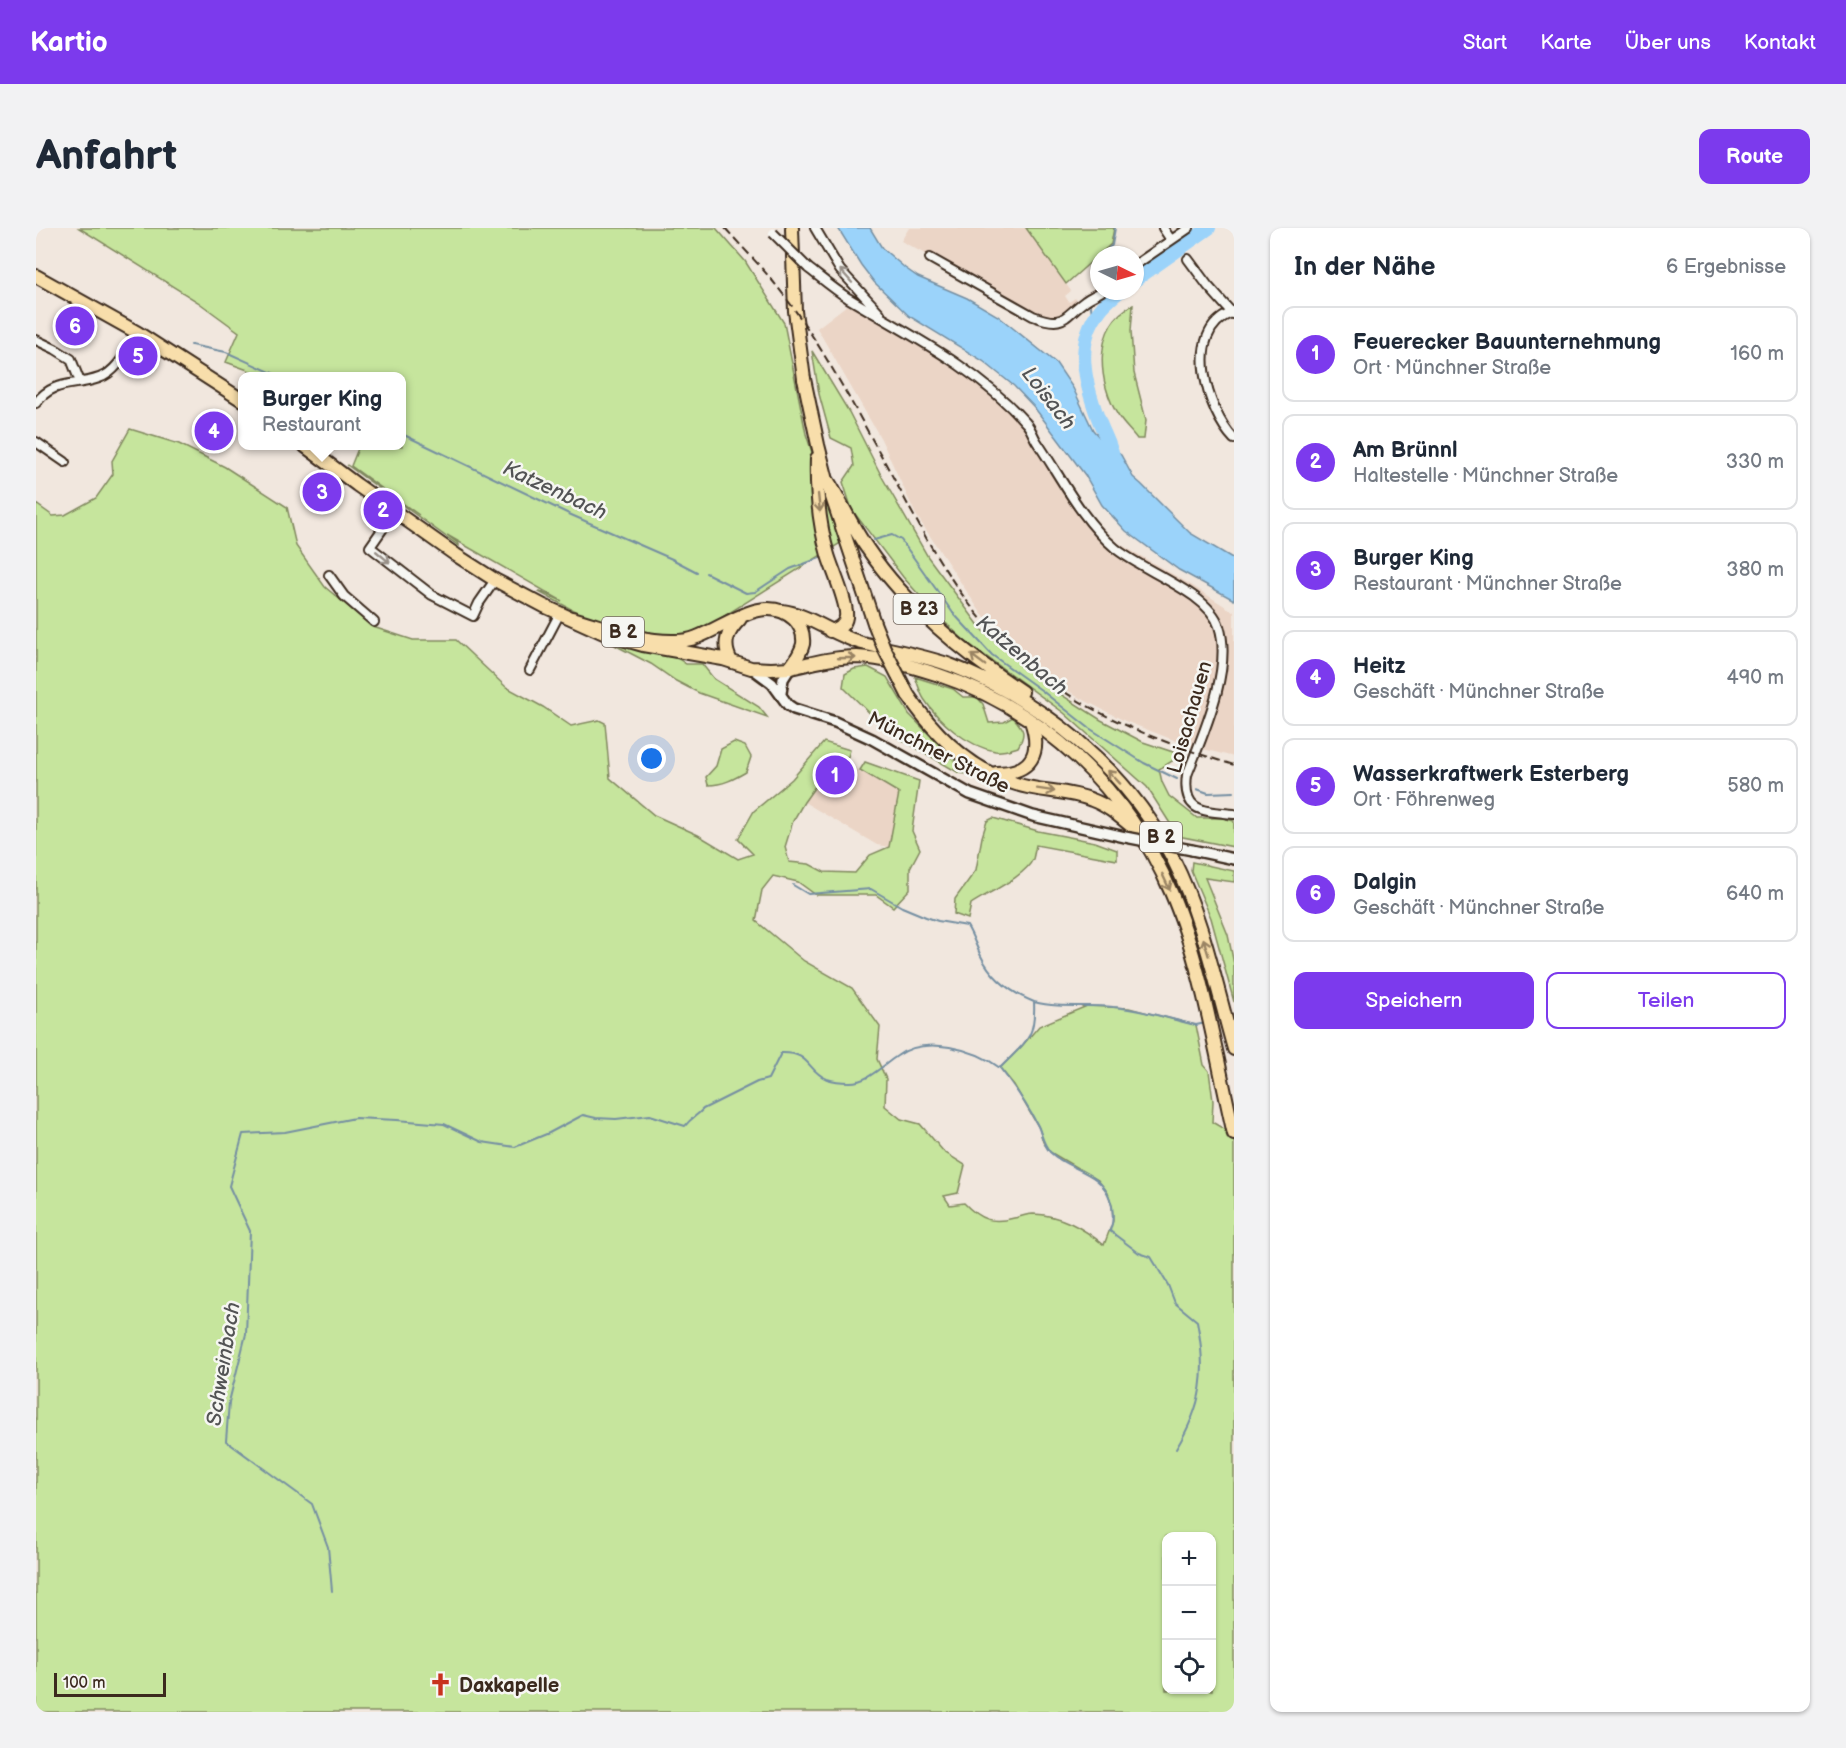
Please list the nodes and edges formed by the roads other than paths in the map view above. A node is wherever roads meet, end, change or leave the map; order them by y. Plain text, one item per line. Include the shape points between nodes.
1 (792, 228) edge
2 (815, 228) edge
3 (1163, 228) edge
4 (1189, 228) edge
5 (770, 231) edge
6 (1171, 240) junction
7 (930, 258) dead end
8 (1144, 259) edge
9 (1188, 259) dead end
10 (36, 276) edge
11 (1090, 299) edge
12 (1232, 314) edge
13 (885, 318) junction
14 (138, 333) junction
15 (36, 340) edge
16 (80, 382) junction
17 (238, 397) edge
18 (36, 403) edge
19 (1234, 439) edge
20 (36, 442) edge
21 (818, 445) junction
22 (311, 450) edge
23 (65, 462) dead end
24 (828, 481) junction
25 (395, 511) junction
26 (329, 575) dead end
27 (495, 580) junction
28 (782, 611) junction
29 (560, 613) junction
30 (743, 616) junction
31 (374, 622) dead end
32 (830, 631) junction
33 (672, 646) junction
34 (731, 661) junction
35 (750, 668) junction
36 (790, 668) junction
37 (530, 670) dead end
38 (781, 693) junction
39 (1035, 716) junction
40 (991, 773) junction
41 (1234, 814) edge
42 (1139, 830) junction
43 (1234, 859) edge
44 (1234, 1049) edge
45 (1234, 1134) edge

1 - 21 main road, B 23 via 795,310
13 -> 2 street, Loisachauen via 840,270
3 - 6 street
4 - 6 street
5 - 13 street, Loisachauen, bridge via 808,268 847,297
6 - 8 street
7 - 11 street via 1046,321 1069,316
9 - 12 street
10 - 14 main road
12 - 19 street via 1215,322 1209,334 1204,376 1216,415
13 - 41 street, Loisachauen via 990,387 1028,425 1078,507 1105,538 1132,560 1206,606 1214,616 1224,653 1221,675 1186,787 1191,803 1198,808
14 - 16 street via 111,370 100,378
14 - 17 main road
15 - 16 street via 71,359
16 - 18 street via 56,386 43,393
20 - 23 street
21 - 24 main road, B 23
21 -> 32 main road, B 23 via 823,534 846,611 844,622
22 - 25 main road, B 2
39 -> 24 main road, B 23 via 1028,697 966,652 910,601 867,549
24 - 40 main road, B 23, bridge via 874,623 908,695 941,737 966,759
25 - 27 main road, B 2
25 -> 27 street via 370,547 432,595 473,616
26 - 31 street via 344,596
27 - 29 main road, B 2
28 - 30 main road, B 2 via 760,610
28 - 32 main road, B 2
28 - 36 main road via 798,624 802,634 801,650
29 - 33 main road, B 2 via 608,635
29 - 37 street
30 - 33 main road, B 2
30 - 34 main road via 726,638
32 - 39 main road, B 2 via 977,676
33 - 34 main road, B 2
34 - 35 main road, B 2
35 - 36 main road, B 2
35 - 38 street, Münchner Straße
36 - 38 street
36 -> 39 main road, B 2 via 835,658 897,663 945,677
38 - 43 street, Münchner Straße, bridge via 794,709 872,739 970,794 1033,816
39 - 40 main road via 1035,752 1028,764 1017,771
39 - 42 main road, B 2 via 1105,786
44 -> 39 main road, B 2 via 1193,908 1161,837 1116,778 1067,732
40 -> 42 main road, B 23 via 1016,784 1092,800
42 -> 45 main road, B 2 via 1182,921

